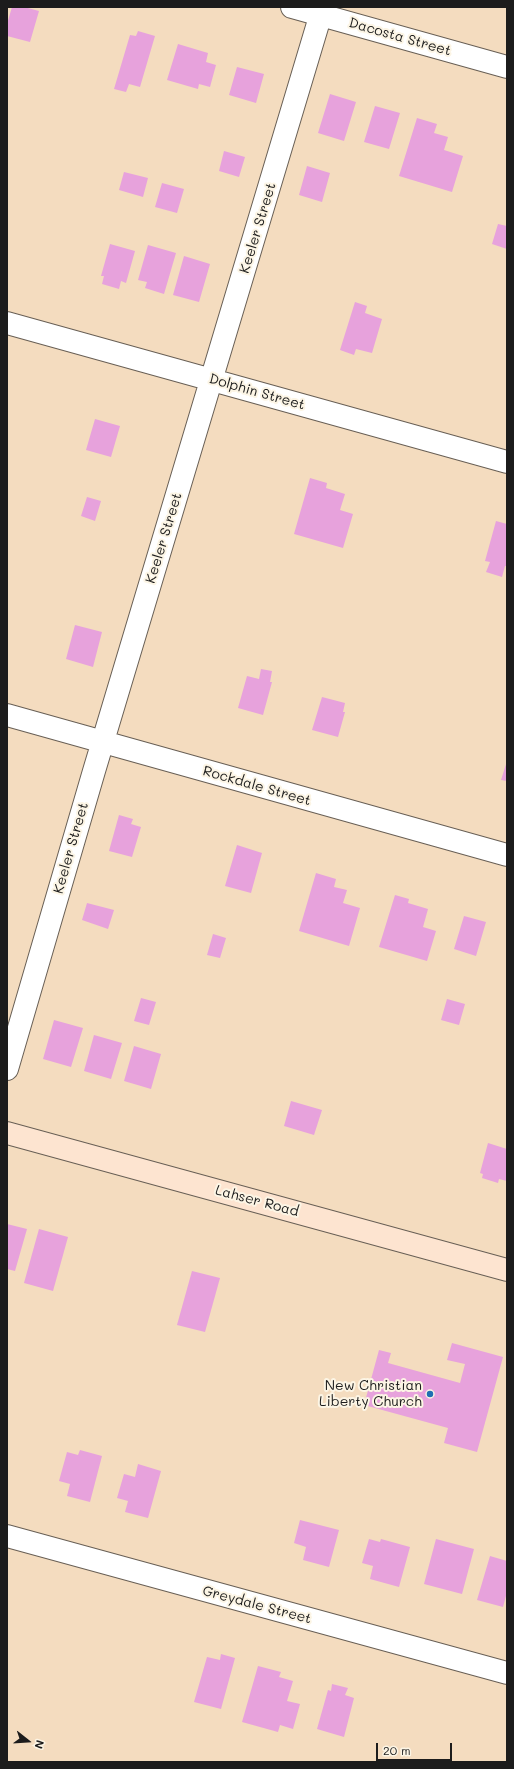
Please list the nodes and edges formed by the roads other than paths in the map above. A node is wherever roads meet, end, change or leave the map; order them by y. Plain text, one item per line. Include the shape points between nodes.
1 (292, 7) edge
2 (322, 11) edge
3 (507, 67) edge
4 (7, 323) edge
5 (212, 380) junction
6 (507, 462) edge
7 (7, 715) edge
8 (103, 743) junction
9 (507, 856) edge
10 (7, 1070) edge
11 (7, 1133) edge
12 (507, 1270) edge
13 (7, 1536) edge
14 (507, 1673) edge

1 - 2 street, Dacosta Street
2 - 3 street, Dacosta Street
2 - 5 street, Keeler Street
4 - 5 street, Dolphin Street
5 - 6 street, Dolphin Street
5 - 8 street, Keeler Street
7 - 8 street, Rockdale Street
8 - 9 street, Rockdale Street
8 - 10 street, Keeler Street
11 - 12 main road, Lahser Road
13 - 14 street, Greydale Street

